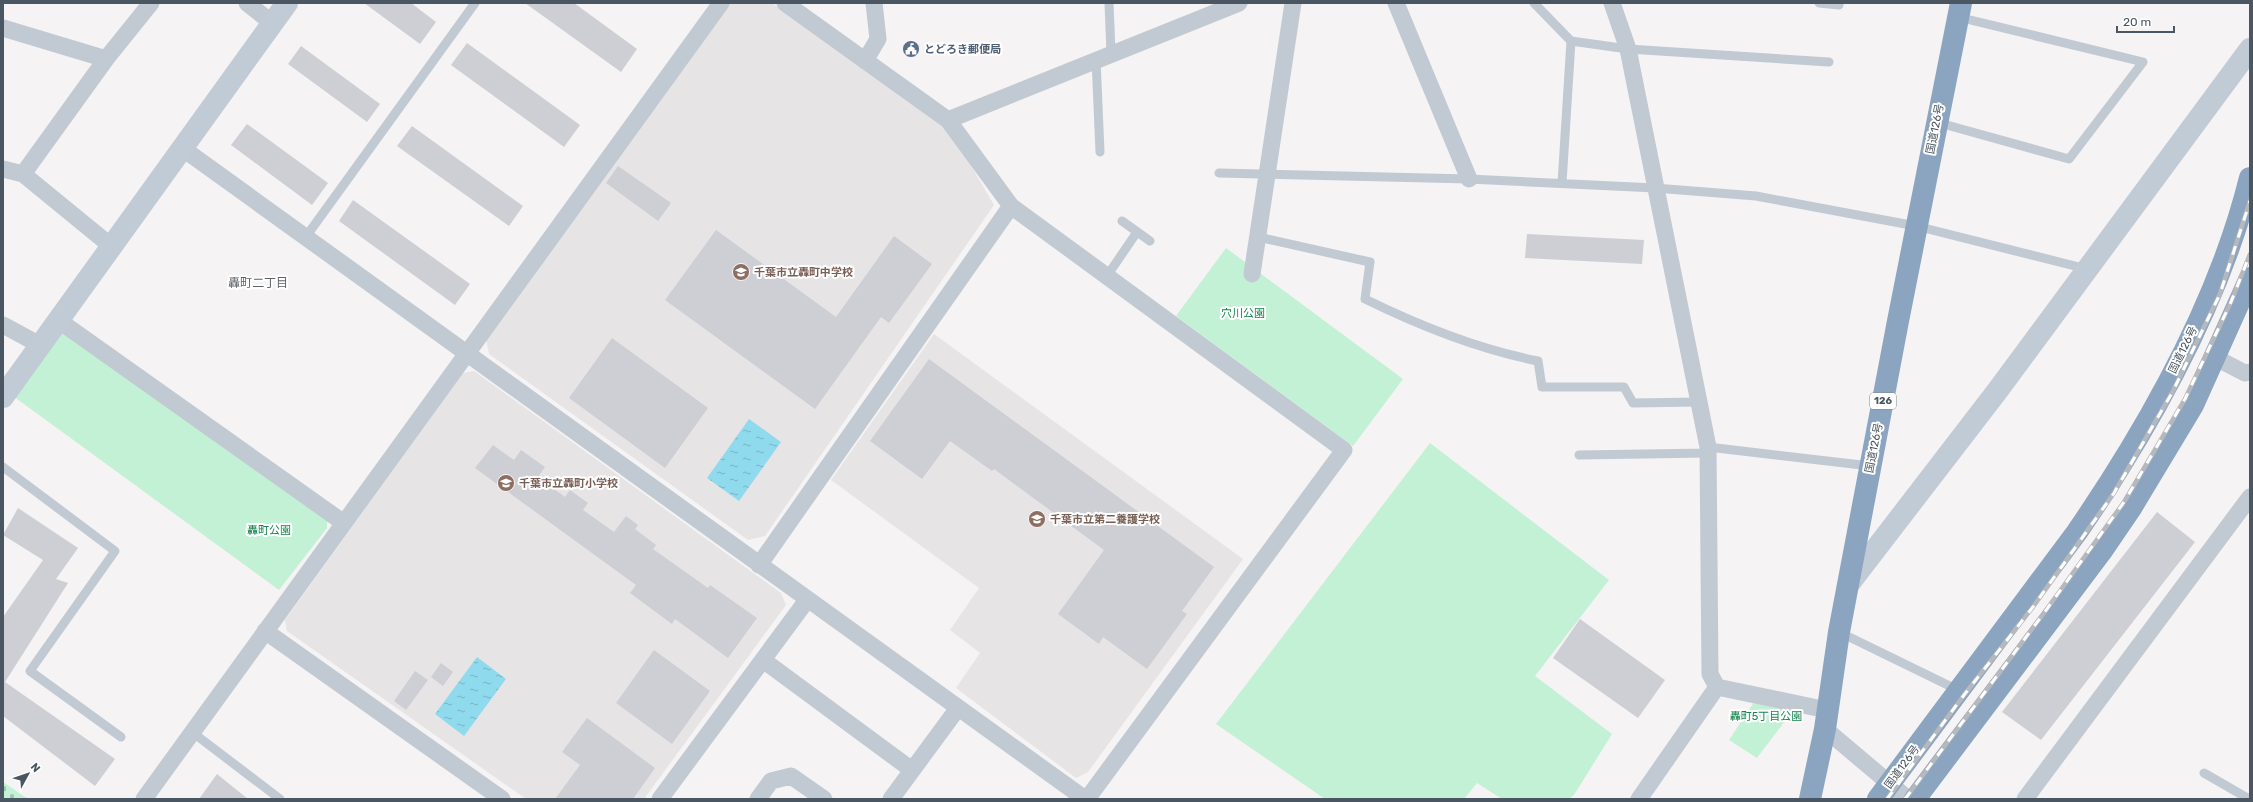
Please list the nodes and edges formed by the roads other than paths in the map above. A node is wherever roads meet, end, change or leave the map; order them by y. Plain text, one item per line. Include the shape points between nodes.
1 (151, 3) edge
2 (247, 3) edge
3 (287, 3) edge
4 (475, 3) edge
5 (720, 3) edge
6 (785, 3) edge
7 (874, 3) edge
8 (1109, 3) edge
9 (1239, 3) edge
10 (1293, 3) edge
11 (1396, 3) edge
12 (1534, 3) edge
13 (1612, 3) edge
14 (1819, 3) edge
15 (1839, 3) edge
16 (1960, 10) edge
17 (272, 23) junction
18 (3, 28) edge
19 (1571, 41) junction
20 (1628, 49) junction
21 (2250, 49) edge
22 (1104, 56) junction
23 (106, 59) junction
24 (865, 61) junction
25 (1829, 62) dead end
26 (948, 120) junction
27 (1936, 122) junction
28 (182, 148) junction
29 (1100, 152) dead end
30 (3, 169) edge
31 (1219, 173) dead end
32 (22, 174) junction
33 (1268, 174) junction
34 (2250, 178) edge
35 (1470, 179) junction
36 (1562, 183) junction
37 (1655, 188) junction
38 (1011, 206) junction
39 (1122, 221) dead end
40 (1916, 226) junction
41 (1137, 232) junction
42 (1258, 237) junction
43 (305, 238) junction
44 (1150, 241) dead end
45 (111, 246) junction
46 (2087, 269) junction
47 (1252, 274) dead end
48 (1107, 276) junction
49 (2250, 278) edge
50 (58, 320) junction
51 (3, 325) edge
52 (40, 345) junction
53 (466, 354) junction
54 (2214, 357) junction
55 (2250, 372) edge
56 (3, 397) edge
57 (1699, 402) junction
58 (1708, 450) junction
59 (1579, 455) dead end
60 (1870, 466) junction
61 (3, 467) edge
62 (2250, 497) edge
63 (344, 523) junction
64 (759, 565) junction
65 (1848, 585) junction
66 (807, 600) junction
67 (265, 631) junction
68 (1839, 632) junction
69 (763, 660) junction
70 (1717, 687) junction
71 (1958, 690) junction
72 (958, 708) junction
73 (1826, 720) junction
74 (192, 732) junction
75 (121, 737) dead end
76 (912, 770) junction
77 (2204, 772) dead end
78 (1884, 791) edge
79 (144, 799) edge
80 (280, 799) edge
81 (502, 799) edge
82 (660, 799) edge
83 (758, 799) edge
84 (824, 799) edge
85 (891, 799) edge
86 (1086, 799) edge
87 (1640, 799) edge
88 (1810, 799) edge
89 (1908, 799) edge
90 (1915, 799) edge
91 (2025, 799) edge
92 (2249, 799) edge

1 - 23 street
2 - 17 street
3 - 17 street
4 - 43 lane
5 - 53 street
6 - 24 street
7 - 24 street via 878,40
8 - 22 lane
9 - 22 street
10 - 33 street
11 - 35 street
12 - 19 lane
13 - 20 street
14 - 15 lane
16 - 27 highway, 国道126号 / 126
16 - 27 lane via 2143,62 2069,158
17 - 28 street
18 - 23 street
19 - 20 lane
19 - 36 lane
20 - 25 lane
20 - 37 street
21 - 46 street
22 - 26 street
22 - 29 lane
23 - 32 street
24 - 26 street
26 - 38 street
27 - 40 highway, 国道126号 / 126
28 - 43 street
28 - 45 street
30 - 32 street
31 - 33 lane
32 - 45 street
33 - 35 lane
33 - 42 street
34 - 71 highway, 国道126号 via 2232,240 2212,290 2164,388 2134,442 2077,532
35 - 36 lane
36 - 37 lane
37 - 40 lane via 1756,196
37 - 57 street
38 - 48 street
38 - 64 street
39 - 41 lane
40 - 46 lane
40 - 60 highway, 国道126号 / 126
41 - 44 lane
41 - 48 lane
42 - 47 street
42 - 57 lane via 1370,262 1365,299 1410,321 1499,354 1538,361 1542,387 1624,387 1633,404
43 - 53 street
45 - 50 street
46 - 65 street via 1998,390
48 - 86 street via 1344,450
49 - 54 highway
50 - 52 street
50 - 63 street
51 - 52 street
52 - 56 street
53 - 63 street
53 - 64 street
54 - 55 street via 2245,373
54 - 90 highway via 2193,405 2131,508 2101,552
57 - 58 street
58 - 59 lane
58 - 60 lane
58 - 70 street via 1710,674
60 - 65 highway, 国道126号 / 126
61 - 75 lane via 115,551 30,671
62 - 91 street
63 - 67 street
64 - 66 street
65 - 68 highway, 国道126号 / 126
66 - 69 street
66 - 72 street
67 - 74 street
67 - 81 street
68 - 71 lane
68 - 73 highway, 国道126号 / 126
69 - 76 street
69 - 82 street
70 - 73 street
70 - 87 street
71 - 78 highway, 国道126号
72 - 76 street
72 - 86 street
73 - 78 street
73 - 88 highway, 国道126号 / 126
74 - 79 street
74 - 80 lane
76 - 85 street
77 - 92 lane
78 - 89 street
83 - 84 street via 771,781 791,776

